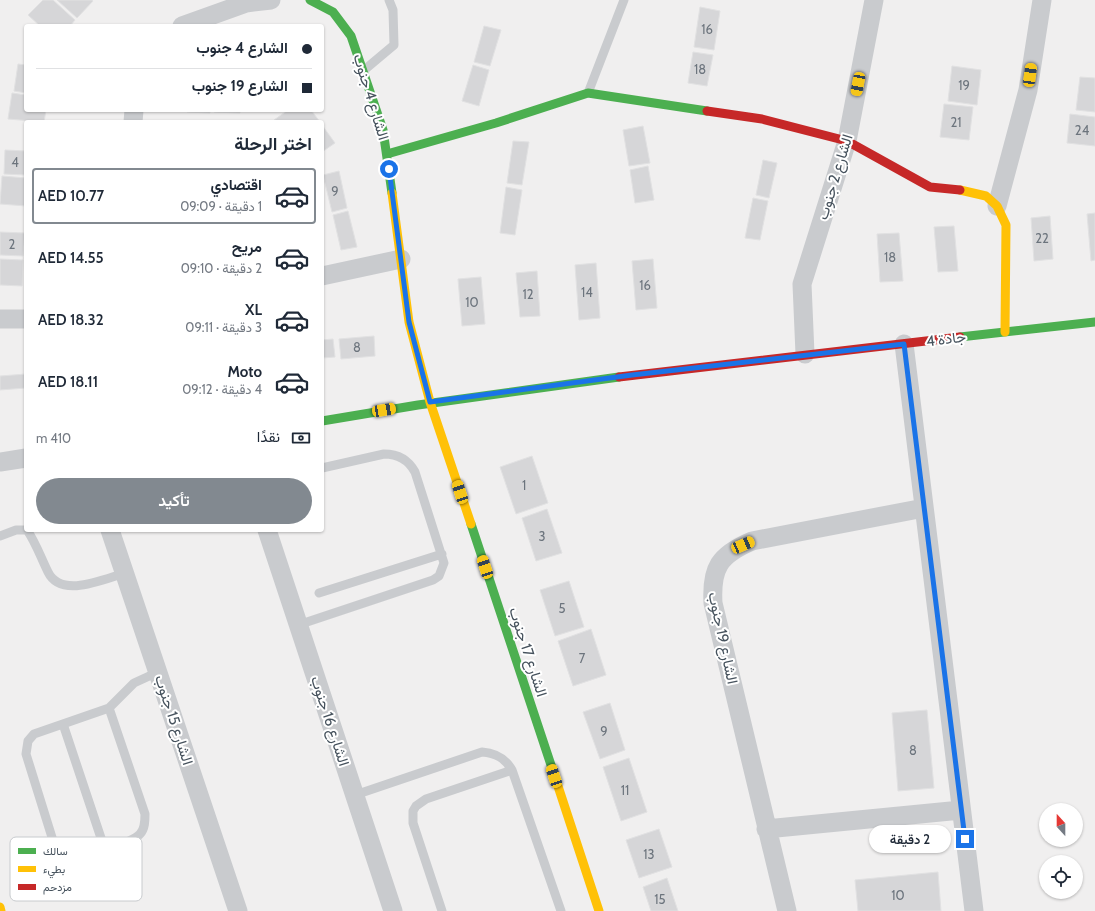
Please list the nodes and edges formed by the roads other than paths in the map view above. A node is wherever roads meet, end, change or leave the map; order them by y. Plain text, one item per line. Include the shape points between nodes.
1 (271, 0) edge
2 (310, 0) edge
3 (389, 0) edge
4 (624, 0) edge
5 (874, 0) edge
6 (1042, 0) edge
7 (188, 24) edge
8 (363, 71) junction
9 (588, 93) junction
10 (847, 141) junction
11 (387, 154) junction
12 (997, 206) junction
13 (401, 259) junction
14 (324, 276) edge
15 (24, 319) edge
16 (0, 320) edge
17 (1095, 322) edge
18 (1005, 332) junction
19 (904, 344) junction
20 (804, 354) junction
21 (430, 402) junction
22 (324, 421) edge
23 (24, 458) edge
24 (0, 462) edge
25 (324, 468) edge
26 (924, 508) junction
27 (24, 530) edge
28 (28, 532) edge
29 (111, 532) edge
30 (268, 532) edge
31 (0, 536) edge
32 (442, 554) junction
33 (125, 573) junction
34 (319, 593) dead end
35 (298, 625) junction
36 (158, 672) junction
37 (109, 708) junction
38 (63, 724) junction
39 (512, 770) junction
40 (355, 795) junction
41 (961, 810) junction
42 (766, 829) junction
43 (52, 837) edge
44 (101, 837) edge
45 (136, 837) edge
46 (0, 907) edge
47 (1, 911) edge
48 (238, 911) edge
49 (393, 911) edge
50 (442, 911) edge
51 (561, 911) edge
52 (599, 911) edge
53 (787, 911) edge
54 (974, 911) edge

1 - 7 street via 246,3
2 - 8 street, الشارع 4 جنوب via 333,12 351,36
3 - 8 lane via 393,10 394,45
4 - 9 lane
5 - 10 street, الشارع 2 جنوب
6 - 12 street via 1028,90
8 - 11 street, الشارع 4 جنوب via 383,130
9 - 10 street via 762,119
9 - 11 street
10 - 12 street via 930,187 986,196
10 - 20 street, الشارع 2 جنوب via 802,284
11 - 13 street, الشارع 4 جنوب
12 - 18 street via 1006,225
13 - 14 street
13 - 21 street, الشارع 4 جنوب via 409,322
15 - 16 street
17 - 18 street, جادة 4
18 - 19 street, جادة 4
19 - 20 street, جادة 4
19 - 26 street
20 - 21 street, جادة 4
21 - 22 street, جادة 4
21 - 52 street, الشارع 17 جنوب
23 - 24 street
25 - 32 lane via 384,454 406,460 415,472
26 - 41 street
26 - 42 street, الشارع 19 جنوب via 752,541 733,549 719,564 712,583 713,603
27 - 31 lane
28 - 33 lane via 49,574 62,585 76,587
29 - 33 street, الشارع 15 جنوب
30 - 35 street, الشارع 16 جنوب
32 - 34 lane
32 - 35 lane via 442,570 433,580
33 - 36 street, الشارع 15 جنوب
35 - 40 street, الشارع 16 جنوب
36 - 37 lane via 134,683
36 - 48 street, الشارع 15 جنوب
37 - 38 lane
37 - 45 lane via 145,814 145,824 141,834
38 - 43 lane via 34,734 28,741 26,754
38 - 44 lane
39 - 40 lane via 500,756 482,752
39 - 50 lane via 426,799 413,811 414,829
39 - 51 lane
40 - 49 street, الشارع 16 جنوب
41 - 42 street
41 - 54 street
42 - 53 street, الشارع 19 جنوب
46 - 47 street

